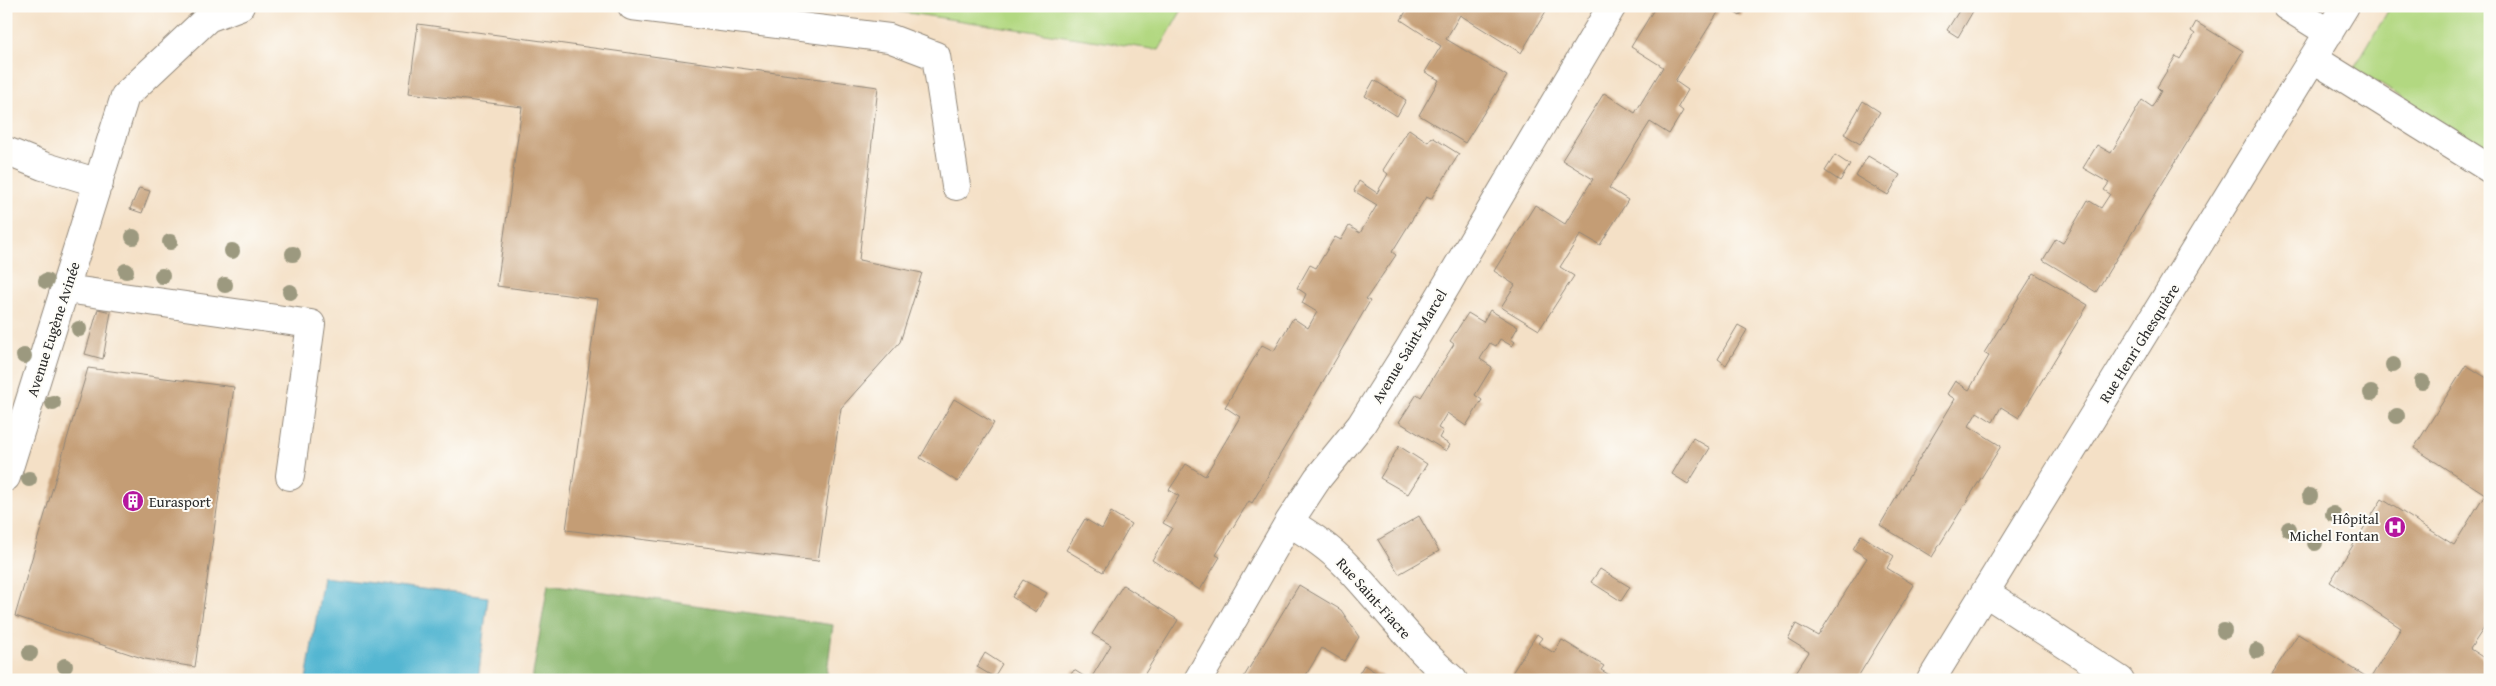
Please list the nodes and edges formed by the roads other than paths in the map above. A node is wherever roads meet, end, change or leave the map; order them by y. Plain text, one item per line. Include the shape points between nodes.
1 (240, 6) edge
2 (632, 6) edge
3 (1612, 6) edge
4 (2286, 6) edge
5 (2345, 6) edge
6 (2330, 33) junction
7 (2314, 59) junction
8 (6, 151) edge
9 (2490, 169) edge
10 (99, 183) junction
11 (956, 186) dead end
12 (66, 289) junction
13 (290, 476) dead end
14 (6, 477) edge
15 (1289, 522) junction
16 (1986, 593) junction
17 (1198, 680) edge
18 (1453, 680) edge
19 (1931, 680) edge
20 (2120, 680) edge

1 - 10 street, Avenue Eugène Avinée via 208,18 125,96
2 - 11 street via 889,38 936,56
3 - 15 street, Avenue Saint-Marcel via 1410,347 1361,425 1318,478
4 - 6 street
5 - 6 street, Rue Henri Ghesquière
6 - 7 street, Rue Henri Ghesquière
7 - 9 street
7 - 16 street, Rue Henri Ghesquière
8 - 10 street
10 - 12 street, Avenue Eugène Avinée
12 - 13 street via 311,324
12 - 14 street, Avenue Eugène Avinée
15 - 17 street, Avenue Saint-Marcel
15 - 18 street, Rue Saint-Fiacre via 1318,540 1346,565 1403,631
16 - 19 street, Rue Henri Ghesquière
16 - 20 street

